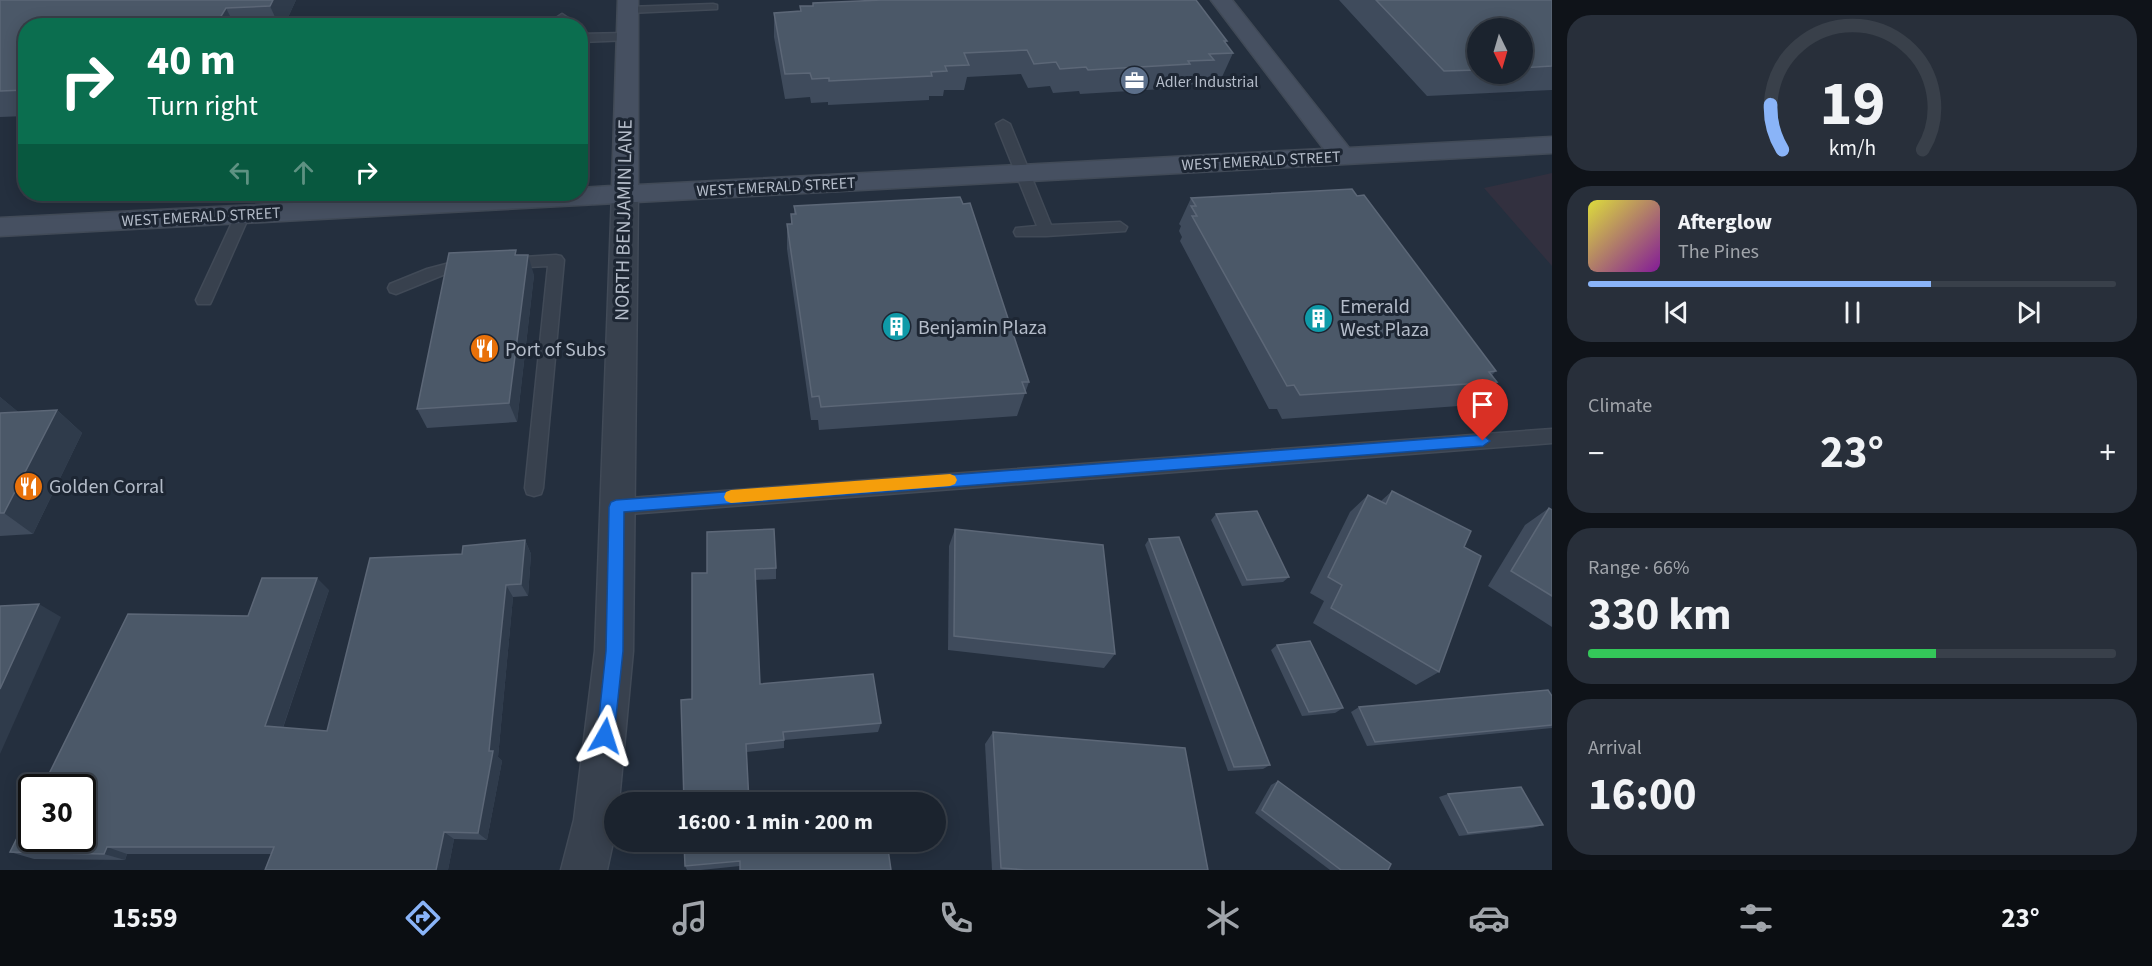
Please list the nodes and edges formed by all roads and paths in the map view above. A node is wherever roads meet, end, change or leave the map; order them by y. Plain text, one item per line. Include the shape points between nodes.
1 (1221, 0) edge
2 (694, 4) edge
3 (628, 5) edge
4 (713, 7) dead end
5 (627, 37) junction
6 (588, 38) edge
7 (1003, 124) dead end
8 (1552, 145) edge
9 (1342, 156) junction
10 (1022, 173) junction
11 (624, 194) junction
12 (588, 196) edge
13 (491, 201) edge
14 (243, 214) junction
15 (0, 226) edge
16 (1120, 227) dead end
17 (1046, 231) junction
18 (1022, 232) dead end
19 (396, 288) dead end
20 (204, 300) dead end
21 (1552, 436) edge
22 (534, 488) dead end
23 (616, 507) junction
24 (584, 870) edge

1 - 9 main road
2 - 3 lane
2 - 4 lane
3 - 5 main road, NORTH BENJAMIN LANE
5 - 6 lane
5 - 11 main road, NORTH BENJAMIN LANE
7 - 10 lane
8 - 9 main road, WEST EMERALD STREET
9 - 10 main road, WEST EMERALD STREET
10 - 11 main road, WEST EMERALD STREET
10 - 17 lane
11 - 12 main road, WEST EMERALD STREET
11 - 23 street, NORTH BENJAMIN LANE
13 - 14 main road, WEST EMERALD STREET
14 - 15 main road, WEST EMERALD STREET
14 - 20 lane
16 - 17 lane
17 - 18 lane
19 - 22 lane via 451,266 556,260
21 - 23 lane
23 - 24 street, NORTH BENJAMIN LANE via 615,651 596,820

